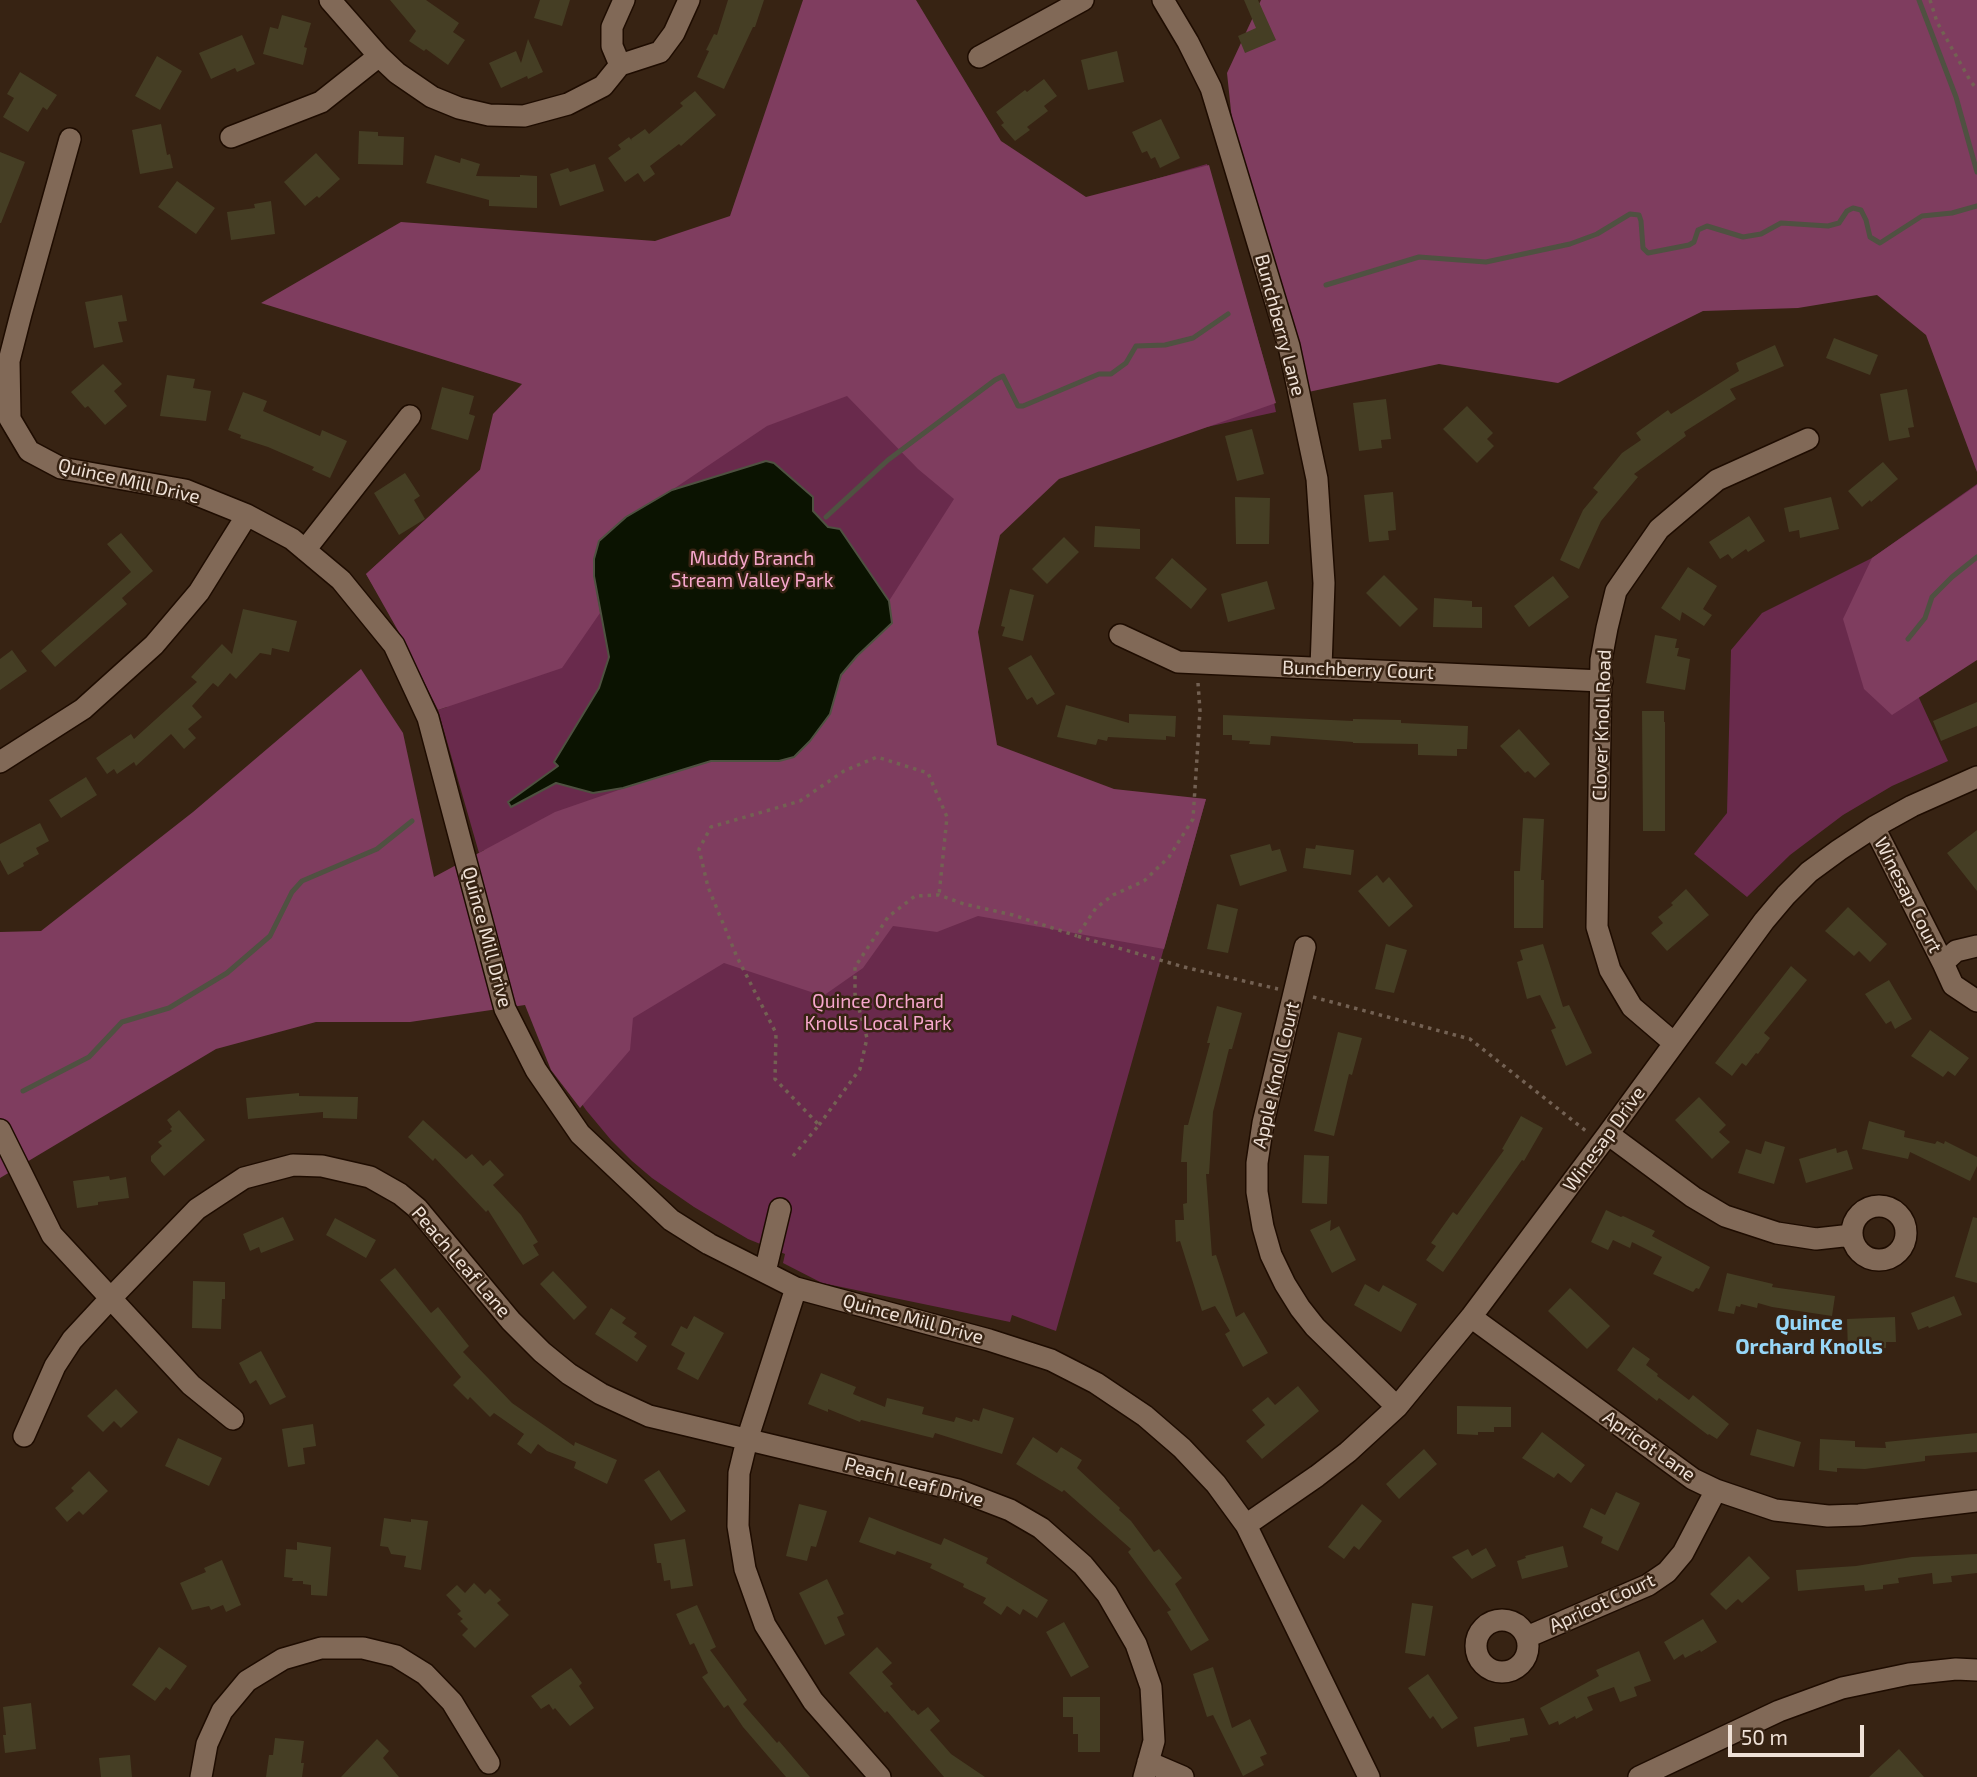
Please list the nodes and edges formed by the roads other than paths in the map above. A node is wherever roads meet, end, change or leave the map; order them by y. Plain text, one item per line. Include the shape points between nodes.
1 (330, 0) edge
2 (624, 0) edge
3 (689, 0) edge
4 (1083, 0) edge
5 (1163, 0) edge
6 (379, 56) junction
7 (979, 57) dead end
8 (620, 65) junction
9 (231, 137) dead end
10 (70, 139) dead end
11 (410, 416) dead end
12 (5, 422) edge
13 (1808, 439) dead end
14 (247, 515) junction
15 (305, 550) junction
16 (1120, 635) dead end
17 (1321, 668) junction
18 (1602, 681) junction
19 (0, 762) edge
20 (1977, 776) edge
21 (1874, 827) junction
22 (1977, 946) edge
23 (1305, 947) dead end
24 (1943, 963) junction
25 (1977, 1001) edge
26 (1674, 1044) junction
27 (0, 1130) edge
28 (1604, 1140) junction
29 (780, 1209) dead end
30 (1852, 1236) dead end
31 (765, 1272) junction
32 (796, 1288) junction
33 (110, 1299) junction
34 (1471, 1317) junction
35 (1397, 1407) junction
36 (233, 1419) dead end
37 (24, 1436) dead end
38 (747, 1440) junction
39 (1716, 1490) junction
40 (1977, 1501) edge
41 (1246, 1525) junction
42 (1527, 1637) dead end
43 (1977, 1670) edge
44 (489, 1763) dead end
45 (1146, 1770) edge
46 (201, 1777) edge
47 (880, 1777) edge
48 (1184, 1777) edge
49 (1369, 1777) edge
50 (1639, 1777) edge

1 - 6 street
2 - 8 street via 612,27 612,46
3 - 8 street via 660,52
4 - 7 street
5 - 17 street, Bunchberry Lane via 1211,88 1289,346 1317,479 1324,583
6 - 8 street via 432,97 459,108 512,116 568,104 603,86
6 - 9 street via 321,102
10 - 12 street, Quince Mill Drive via 9,362
11 - 15 street
12 - 14 street, Quince Mill Drive via 29,451 61,468 184,491
13 - 18 street, Clover Knoll Road via 1717,480 1659,529 1616,590 1601,660
14 - 15 street, Quince Mill Drive
14 - 19 street via 199,592 154,645 83,709
15 - 31 street, Quince Mill Drive via 341,580 394,645 428,718 505,1009 536,1070 580,1134 671,1220
16 - 17 street, Bunchberry Court via 1178,662
17 - 18 street, Bunchberry Court
18 - 26 street, Clover Knoll Road via 1597,927 1610,970 1632,1007
20 - 21 street, Winesap Drive
21 - 24 street, Winesap Court
21 - 26 street, Winesap Drive via 1809,872 1786,895
22 - 24 street via 1956,951
23 - 35 street, Apple Knoll Court via 1263,1123 1257,1163 1263,1227 1271,1255 1300,1308
24 - 25 street, Winesap Court via 1953,985
26 - 28 street, Winesap Drive
27 - 33 street via 52,1235
28 - 30 street via 1725,1216 1777,1233 1816,1239
28 - 34 street, Winesap Drive
29 - 31 street
31 - 32 street, Quince Mill Drive
32 - 38 street
32 - 41 street, Quince Mill Drive via 989,1340 1051,1360 1096,1383 1182,1448
33 - 36 street via 191,1385
33 - 37 street, Peach Leaf Lane via 55,1366
33 - 38 street, Peach Leaf Lane via 197,1209 244,1178 293,1165 346,1171 370,1177 416,1208 511,1321 569,1374 649,1416
34 - 35 street, Winesap Drive
34 - 39 street, Apricot Lane via 1693,1479
35 - 41 street, Winesap Drive via 1328,1468
38 - 45 street, Peach Leaf Drive via 958,1490 1041,1528 1083,1565 1107,1594 1136,1644 1151,1687 1154,1741
38 - 47 street via 739,1473 738,1526 745,1569 765,1625 813,1700
39 - 40 street, Apricot Lane via 1775,1510 1828,1516
39 - 42 street, Apricot Court via 1683,1553 1667,1572
41 - 49 street, Quince Mill Drive
43 - 50 street via 1909,1674 1842,1688 1779,1711
44 - 46 street via 452,1702 425,1674 396,1656 363,1648 321,1648 283,1659 247,1681 222,1712 207,1744
45 - 48 street

